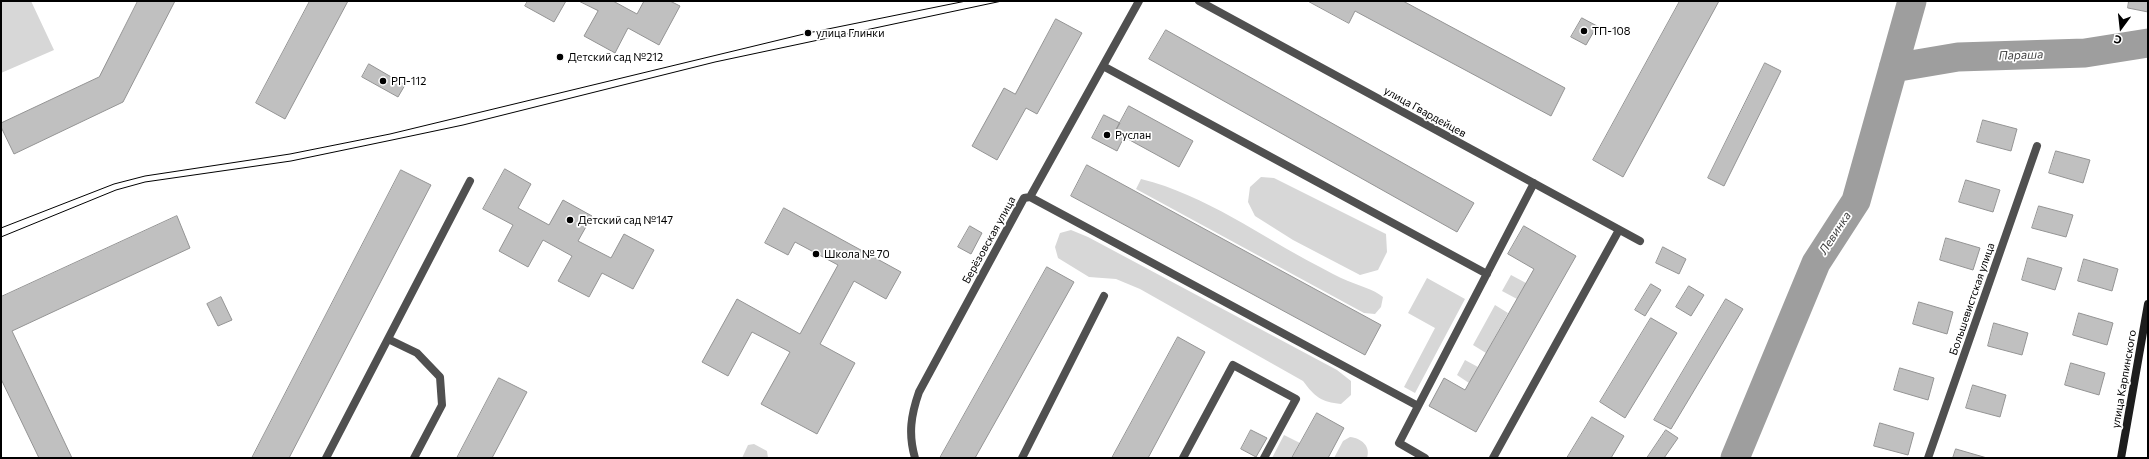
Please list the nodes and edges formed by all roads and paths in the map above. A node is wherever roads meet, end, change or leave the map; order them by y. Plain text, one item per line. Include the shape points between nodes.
1 (1139, 1) edge
2 (1199, 1) edge
3 (1103, 66) junction
4 (2037, 146) dead end
5 (470, 181) dead end
6 (1534, 184) junction
7 (1030, 197) junction
8 (1619, 230) junction
9 (1640, 242) dead end
10 (1487, 274) junction
11 (1104, 296) dead end
12 (2148, 304) edge
13 (388, 339) junction
14 (1418, 406) junction
15 (326, 458) edge
16 (414, 458) edge
17 (914, 458) edge
18 (1022, 458) edge
19 (1183, 458) edge
20 (1264, 458) edge
21 (1425, 458) edge
22 (1493, 458) edge
23 (1928, 458) edge
24 (2121, 458) edge

1 - 3 street, Берёзовская улица
2 - 6 street, улица Гвардейцев
3 - 7 street, Берёзовская улица
3 - 10 street
4 - 23 street, Большевистская улица
5 - 13 street
6 - 8 street, улица Гвардейцев
6 - 10 street
7 - 14 street
7 - 17 street, Берёзовская улица via 1024,198 918,392 910,433
8 - 9 street, улица Гвардейцев
8 - 22 street
10 - 14 street
11 - 18 street
12 - 24 street, улица Карпинского
13 - 15 street
13 - 16 street via 417,354 440,377 442,405
14 - 21 street via 1399,443
19 - 20 street via 1232,365 1296,399

